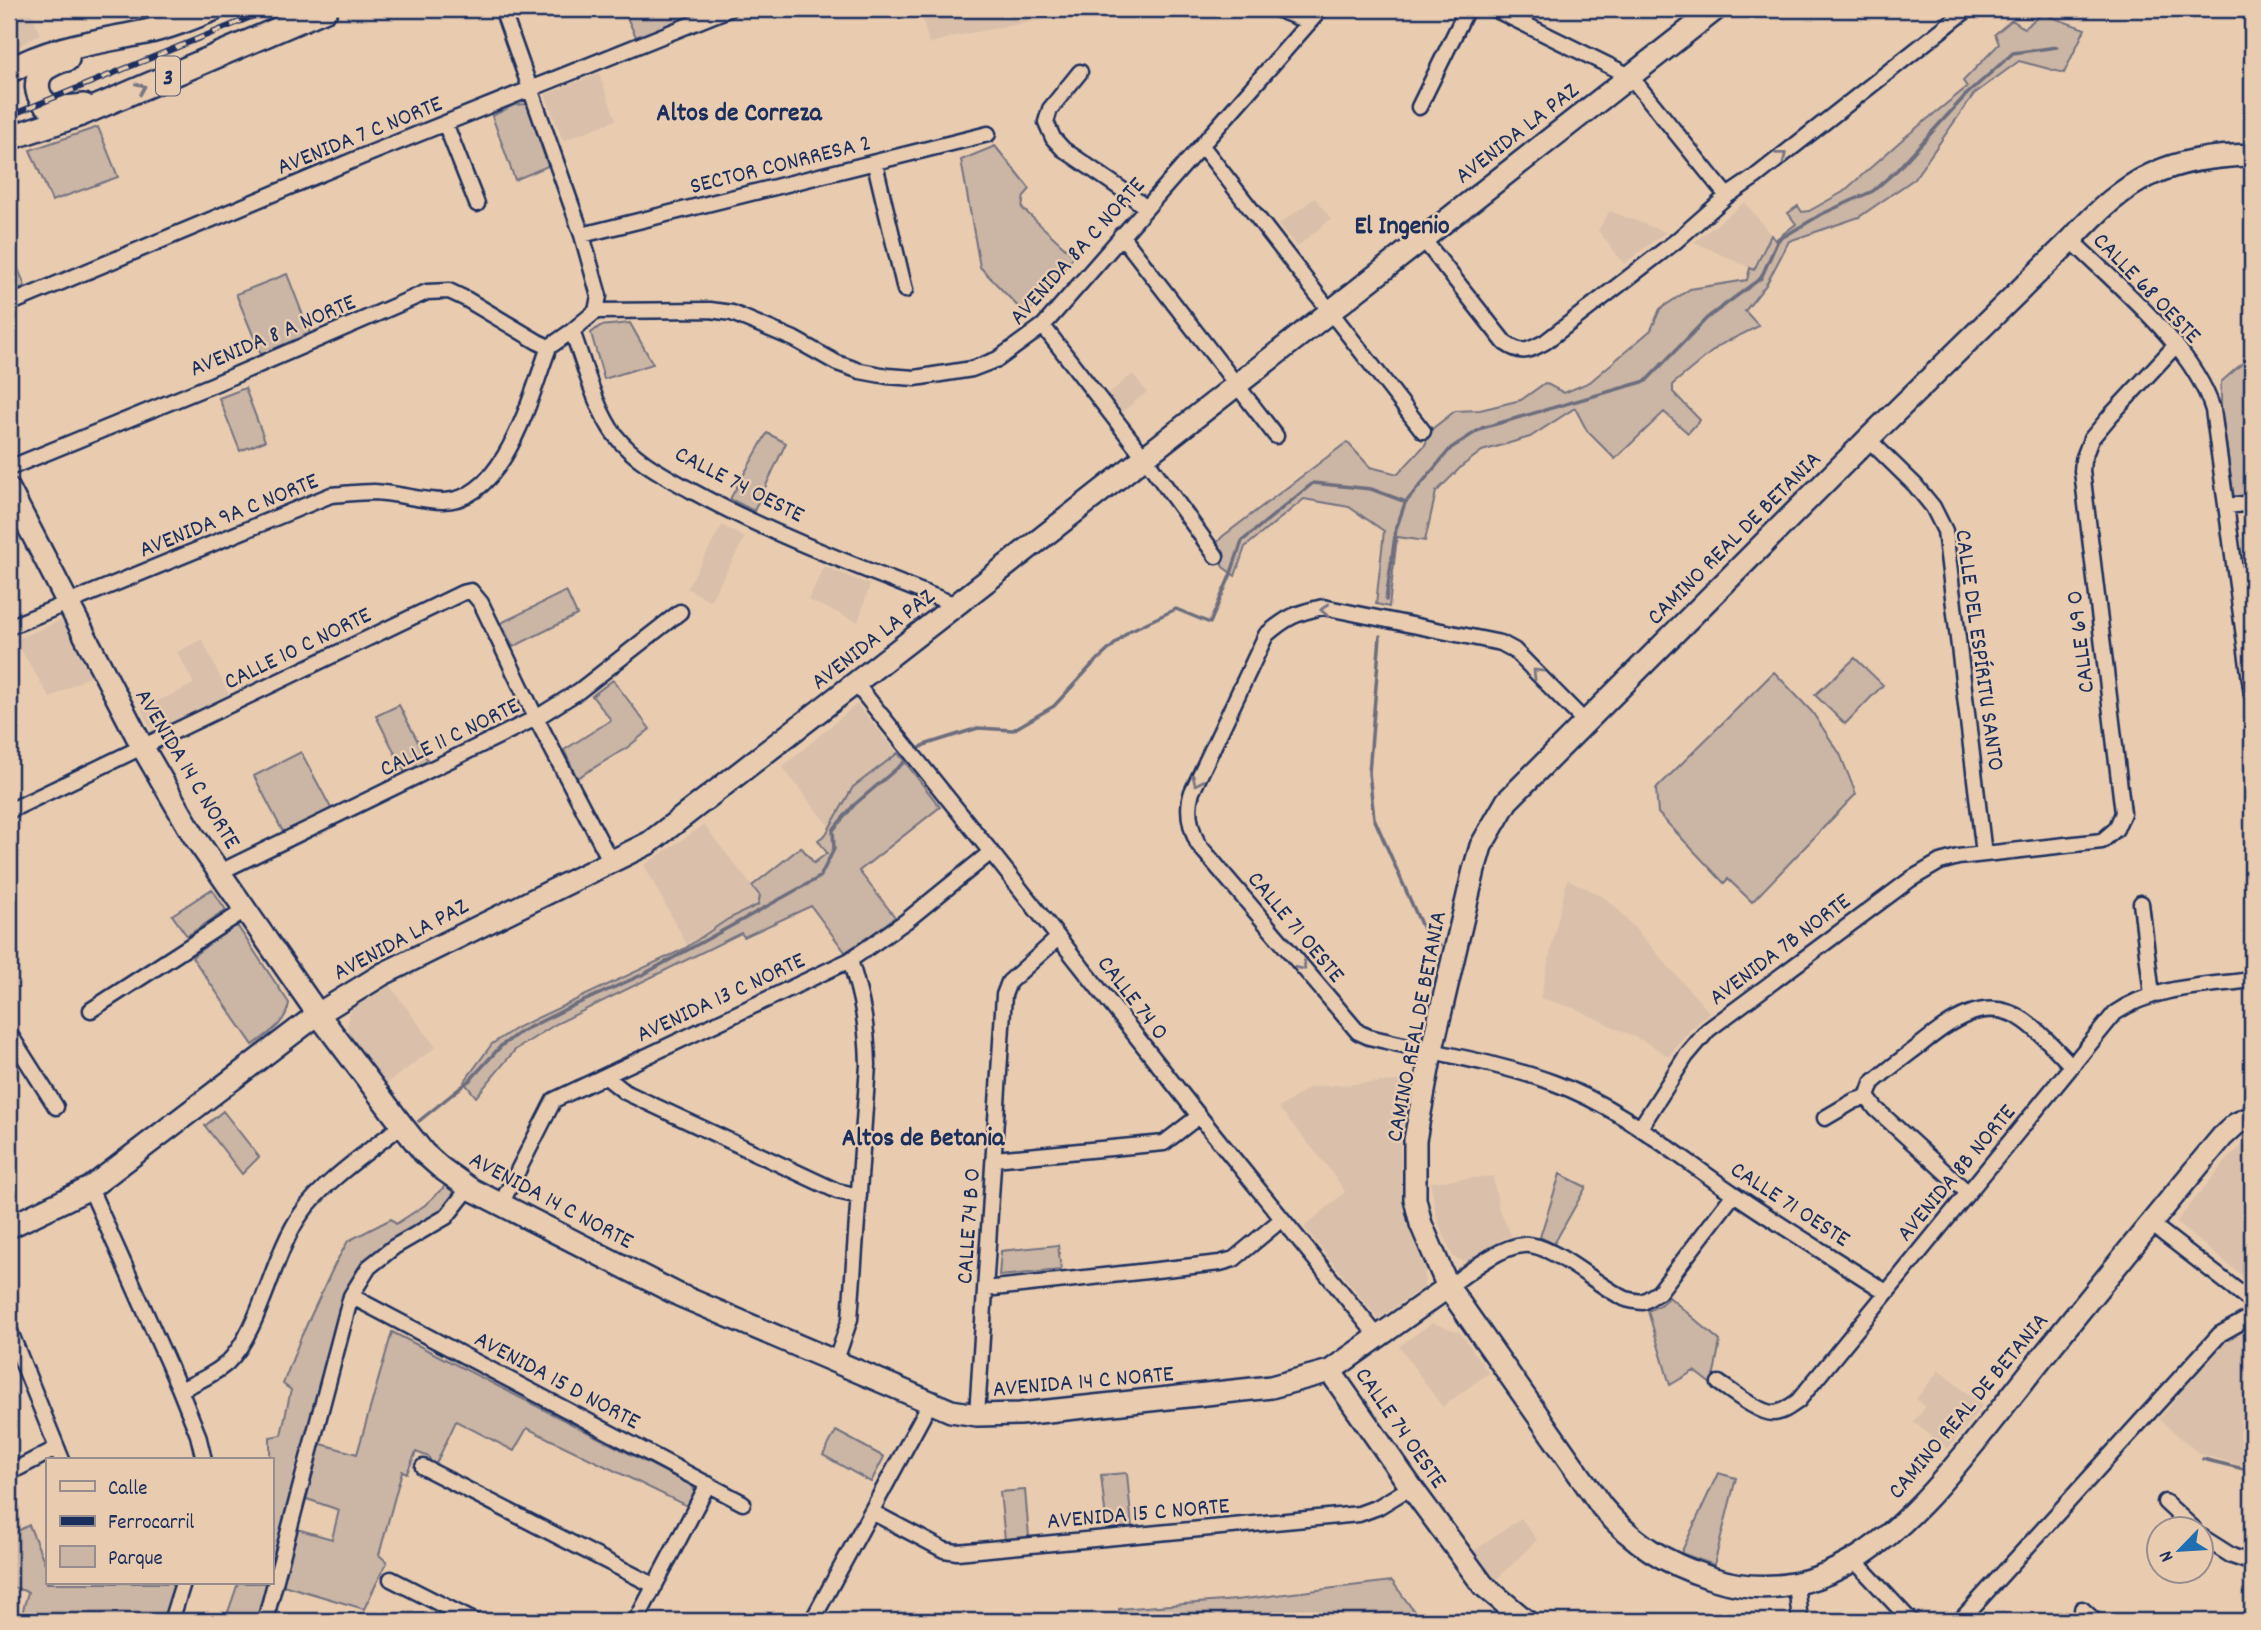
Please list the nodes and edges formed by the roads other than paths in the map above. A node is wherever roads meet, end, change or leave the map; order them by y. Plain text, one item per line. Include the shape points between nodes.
1 (214, 9) edge
2 (326, 9) edge
3 (502, 9) edge
4 (729, 9) edge
5 (1276, 9) edge
6 (1321, 9) edge
7 (1467, 9) edge
8 (1493, 9) edge
9 (1716, 9) edge
10 (1968, 9) edge
11 (1309, 22) junction
12 (146, 32) junction
13 (9, 71) edge
14 (1080, 72) dead end
15 (1630, 76) junction
16 (531, 88) junction
17 (104, 104) junction
18 (1419, 107) dead end
19 (444, 123) junction
20 (988, 134) dead end
21 (9, 138) edge
22 (1202, 146) junction
23 (2252, 155) edge
24 (875, 164) junction
25 (1727, 196) junction
26 (477, 204) dead end
27 (1146, 208) junction
28 (582, 235) junction
29 (1121, 236) junction
30 (1423, 239) junction
31 (2071, 240) junction
32 (905, 290) dead end
33 (9, 304) edge
34 (596, 311) junction
35 (1330, 312) junction
36 (1043, 326) junction
37 (572, 331) junction
38 (2176, 345) junction
39 (549, 347) junction
40 (1237, 385) junction
41 (1423, 431) dead end
42 (1276, 436) dead end
43 (1868, 439) junction
44 (1145, 458) junction
45 (9, 468) edge
46 (9, 489) edge
47 (2252, 503) edge
48 (2227, 506) junction
49 (1216, 556) dead end
50 (68, 603) junction
51 (957, 605) junction
52 (680, 612) dead end
53 (9, 627) edge
54 (856, 684) junction
55 (2252, 695) edge
56 (536, 718) junction
57 (1585, 722) junction
58 (143, 748) junction
59 (9, 811) edge
60 (991, 852) junction
61 (1984, 853) junction
62 (611, 862) junction
63 (220, 872) junction
64 (2141, 903) dead end
65 (245, 910) junction
66 (1058, 938) junction
67 (850, 960) junction
68 (2252, 979) edge
69 (2152, 995) junction
70 (91, 1010) dead end
71 (318, 1014) junction
72 (9, 1033) edge
73 (1431, 1053) junction
74 (2072, 1066) junction
75 (605, 1076) junction
76 (1867, 1097) junction
77 (56, 1107) dead end
78 (1199, 1116) junction
79 (2252, 1116) edge
80 (1825, 1118) dead end
81 (402, 1125) junction
82 (1640, 1128) junction
83 (994, 1159) junction
84 (90, 1188) junction
85 (469, 1188) junction
86 (1968, 1193) junction
87 (1734, 1194) junction
88 (859, 1196) junction
89 (501, 1204) junction
90 (1282, 1219) junction
91 (2150, 1223) junction
92 (9, 1227) edge
93 (1448, 1287) junction
94 (985, 1289) junction
95 (1886, 1292) junction
96 (351, 1296) junction
97 (2252, 1302) edge
98 (2252, 1316) edge
99 (9, 1329) edge
100 (1378, 1337) junction
101 (13, 1353) edge
102 (835, 1363) junction
103 (1330, 1371) junction
104 (1719, 1383) dead end
105 (180, 1390) junction
106 (930, 1403) junction
107 (977, 1415) junction
108 (60, 1454) edge
109 (204, 1458) edge
110 (46, 1459) edge
111 (423, 1467) dead end
112 (9, 1473) edge
113 (708, 1484) junction
114 (1411, 1488) junction
115 (2165, 1502) dead end
116 (743, 1503) dead end
117 (872, 1512) junction
118 (2178, 1514) edge
119 (2216, 1546) edge
120 (1855, 1561) junction
121 (2252, 1563) edge
122 (391, 1578) dead end
123 (1796, 1583) junction
124 (183, 1584) edge
125 (655, 1586) junction
126 (2082, 1609) dead end
127 (170, 1621) edge
128 (265, 1621) edge
129 (474, 1621) edge
130 (636, 1621) edge
131 (812, 1621) edge
132 (1526, 1621) edge
133 (1800, 1621) edge
134 (1911, 1621) edge
135 (1960, 1621) edge
136 (2095, 1621) edge

1 - 12 main road, 3
17 -> 2 main road, 3
3 - 16 street
4 - 16 street, AVENIDA 7 C NORTE
5 - 11 street
6 - 11 street, AVENIDA 8A C NORTE
7 - 18 street
8 - 15 street
9 - 15 street, AVENIDA LA PAZ
25 -> 10 street
11 - 22 street, AVENIDA 8A C NORTE
12 - 13 main road, 3 via 69,47
12 - 17 main road via 53,64 38,78 39,95 50,105
14 - 27 street via 1050,108 1046,122 1063,149
15 - 25 street
15 - 30 street, AVENIDA LA PAZ
16 - 19 street, AVENIDA 7 C NORTE
16 - 28 street
17 - 21 main road, 3
19 - 26 street
19 - 33 street, AVENIDA 7 C NORTE
20 - 24 street, SECTOR CONRRESA 2
22 - 27 street, AVENIDA 8A C NORTE
22 - 35 street
23 - 31 street, CAMINO REAL DE BETANIA via 2194,159 2162,168 2113,199
24 - 28 street, SECTOR CONRRESA 2
24 - 32 street
25 - 30 street via 1676,241 1528,351 1517,351 1505,343
27 - 29 street, AVENIDA 8A C NORTE
28 - 34 street via 599,296
29 - 36 street, AVENIDA 8A C NORTE
29 - 40 street
30 - 35 street, AVENIDA LA PAZ
31 - 38 street, CALLE 68 OESTE
31 - 43 street, CAMINO REAL DE BETANIA
34 - 36 street, AVENIDA 8A C NORTE via 732,313 837,363 860,371 915,378 972,369 998,359
34 - 37 street
35 - 40 street, AVENIDA LA PAZ
35 - 41 street
36 - 44 street
37 - 39 street
37 - 51 street, CALLE 74 OESTE via 614,433 645,464 737,516
38 - 48 street, CALLE 68 OESTE via 2210,400
38 - 61 street, CALLE 69 O via 2091,439 2083,460 2123,813 2120,822 2102,841
39 - 45 street, AVENIDA 8 A NORTE via 449,291 427,292
39 - 50 street, AVENIDA 9A C NORTE via 508,454 489,479 468,494 445,502 374,492 331,495
40 - 42 street
40 - 44 street, AVENIDA LA PAZ
43 - 57 street, CAMINO REAL DE BETANIA
43 - 61 street, CALLE DEL ESPÍRITU SANTO via 1915,485 1945,531
44 - 49 street
44 - 51 street, AVENIDA LA PAZ
46 - 50 street, AVENIDA 14 C NORTE
47 - 48 street
48 - 55 street, CALLE 68 OESTE
50 - 53 street, AVENIDA 9A C NORTE
50 - 58 street, AVENIDA 14 C NORTE
51 - 54 street, AVENIDA LA PAZ
52 - 56 street, CALLE 11 C NORTE via 579,691
54 - 60 street, CALLE 74 O
54 - 62 street, AVENIDA LA PAZ via 659,835
56 - 58 street, CALLE 10 C NORTE via 471,591
56 - 62 street
56 - 63 street, CALLE 11 C NORTE
57 - 73 street, CAMINO REAL DE BETANIA via 1507,801 1481,846
57 -> 73 street, CALLE 71 OESTE via 1514,650 1501,643 1323,607 1285,618 1266,635 1192,792 1188,803 1198,844 1358,1032
58 - 59 street, CALLE 10 C NORTE
58 - 63 street, AVENIDA 14 C NORTE
60 - 66 street, CALLE 74 O
60 - 67 street, AVENIDA 13 C NORTE via 906,922
61 - 82 street, AVENIDA 7B NORTE via 1940,862 1911,880 1708,1030
62 - 71 street, AVENIDA LA PAZ via 383,974
63 - 65 street, AVENIDA 14 C NORTE
64 - 69 street
65 - 70 street
65 - 71 street, AVENIDA 14 C NORTE
66 - 78 street, CALLE 74 O
66 - 83 street, CALLE 74 B O via 1009,982 1004,995
67 - 75 street, AVENIDA 13 C NORTE
67 - 88 street via 867,1031
68 - 69 street, AVENIDA 8B NORTE
69 - 74 street, AVENIDA 8B NORTE via 2115,1013
71 - 81 street, AVENIDA 14 C NORTE
71 - 84 street, AVENIDA LA PAZ
72 - 77 street
73 - 82 street, CALLE 71 OESTE via 1555,1083
73 - 93 street, CAMINO REAL DE BETANIA via 1415,1140 1415,1199
74 - 76 street via 2024,1020 1986,1010 1951,1021 1872,1083
74 - 86 street, AVENIDA 8B NORTE
75 - 88 street via 650,1104 837,1191
75 - 89 street, AVENIDA 13 C NORTE via 554,1100
76 - 80 street
76 - 86 street
78 - 83 street via 1164,1143
78 - 90 street, CALLE 74 O
79 - 91 street, CAMINO REAL DE BETANIA via 2222,1137
81 - 85 street, AVENIDA 14 C NORTE via 424,1153
81 - 105 street via 303,1211 289,1232 244,1340 228,1362
82 - 87 street, CALLE 71 OESTE
83 - 94 street, CALLE 74 B O
84 - 92 street, AVENIDA LA PAZ
84 - 105 street
85 - 89 street, AVENIDA 14 C NORTE
85 - 96 street via 446,1217 369,1267
86 - 95 street, AVENIDA 8B NORTE
87 - 93 street via 1659,1292 1643,1302 1625,1299 1569,1262 1524,1244 1500,1252
87 - 95 street, CALLE 71 OESTE
88 - 102 street via 850,1319
89 - 102 street, AVENIDA 14 C NORTE via 678,1295
90 - 94 street via 1234,1258 1220,1263
90 - 100 street, CALLE 74 O
91 - 97 street
91 - 120 street, CAMINO REAL DE BETANIA via 1948,1476 1909,1518
93 - 100 street, CALLE 74 OESTE
93 - 123 street, CAMINO REAL DE BETANIA via 1621,1529 1681,1569 1751,1586
94 - 107 street, CALLE 74 B O
95 - 104 street, AVENIDA 8B NORTE via 1790,1407 1773,1413 1762,1410
96 - 113 street, AVENIDA 15 D NORTE
96 - 128 street
98 - 135 street via 2220,1334
99 - 101 street
100 - 103 street, CALLE 74 OESTE
101 - 108 street
102 - 106 street, AVENIDA 14 C NORTE
103 - 107 street, AVENIDA 14 C NORTE via 1238,1392
103 - 114 street, CALLE 74 OESTE
105 - 109 street
106 - 107 street, AVENIDA 14 C NORTE
106 - 117 street
110 - 112 street
111 - 125 street
113 - 116 street, AVENIDA 15 D NORTE
113 - 125 street
114 - 117 street, AVENIDA 15 C NORTE via 1359,1514 957,1552 944,1550
114 - 132 street, CALLE 74 OESTE via 1483,1585
115 - 118 street
117 - 131 street
119 - 121 street
120 - 123 street, CAMINO REAL DE BETANIA
120 - 134 street
122 - 129 street
123 - 133 street
124 - 127 street
125 - 130 street
126 - 136 street

